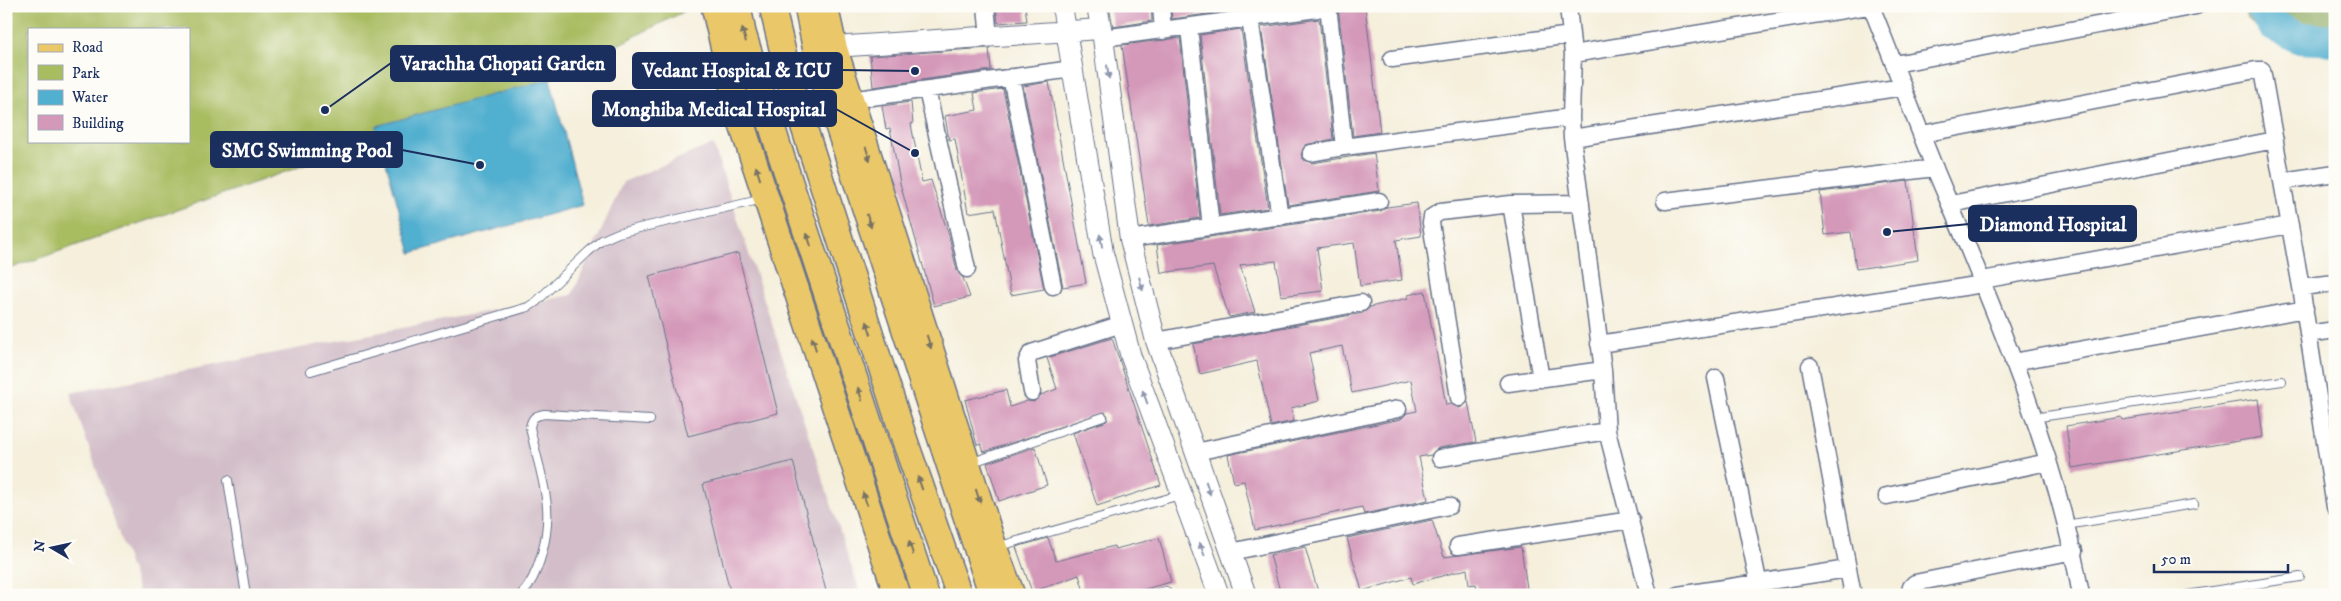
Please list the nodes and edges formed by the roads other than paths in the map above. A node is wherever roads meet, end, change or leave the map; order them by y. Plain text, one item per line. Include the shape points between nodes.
1 (714, 6) edge
2 (738, 6) edge
3 (772, 6) edge
4 (791, 6) edge
5 (807, 6) edge
6 (825, 6) edge
7 (986, 6) edge
8 (1062, 6) edge
9 (1097, 6) edge
10 (1160, 6) edge
11 (1323, 6) edge
12 (1328, 6) edge
13 (1568, 6) edge
14 (1870, 6) edge
15 (2196, 6) edge
16 (1250, 19) junction
17 (1189, 28) junction
18 (1163, 31) junction
19 (1066, 33) junction
20 (1102, 34) junction
21 (1571, 35) junction
22 (989, 38) junction
23 (834, 47) junction
24 (1573, 54) junction
25 (1392, 59) dead end
26 (1895, 64) junction
27 (1072, 69) junction
28 (1011, 77) junction
29 (1903, 87) junction
30 (927, 90) junction
31 (850, 100) junction
32 (1570, 117) junction
33 (1922, 134) junction
34 (1572, 138) junction
35 (2275, 140) junction
36 (1344, 146) junction
37 (1312, 153) dead end
38 (1935, 168) junction
39 (2335, 173) edge
40 (2282, 182) junction
41 (766, 198) junction
42 (1379, 201) dead end
43 (1665, 201) dead end
44 (1581, 203) junction
45 (1511, 204) junction
46 (1951, 204) junction
47 (1280, 217) junction
48 (2290, 225) junction
49 (1210, 227) junction
50 (1130, 239) junction
51 (967, 269) dead end
52 (1982, 282) junction
53 (2335, 283) edge
54 (1053, 286) dead end
55 (2302, 288) junction
56 (1361, 303) dead end
57 (2305, 309) junction
58 (1122, 324) junction
59 (2335, 330) edge
60 (2308, 334) junction
61 (1156, 341) junction
62 (1599, 344) junction
63 (2014, 362) junction
64 (1810, 366) dead end
65 (1603, 370) junction
66 (312, 371) dead end
67 (1716, 378) dead end
68 (1541, 379) junction
69 (2282, 382) dead end
70 (1508, 383) dead end
71 (1032, 392) dead end
72 (1459, 398) dead end
73 (1398, 409) dead end
74 (1103, 417) dead end
75 (2033, 418) junction
76 (650, 420) dead end
77 (2328, 424) edge
78 (1607, 431) junction
79 (1196, 452) junction
80 (1440, 458) dead end
81 (2048, 462) junction
82 (968, 463) junction
83 (228, 480) dead end
84 (1181, 494) junction
85 (1887, 496) dead end
86 (2194, 504) dead end
87 (1449, 506) dead end
88 (2335, 507) edge
89 (1631, 520) junction
90 (2066, 525) junction
91 (1458, 546) dead end
92 (994, 547) junction
93 (2074, 551) junction
94 (1231, 552) junction
95 (1848, 569) junction
96 (2300, 578) dead end
97 (1760, 589) edge
98 (1166, 591) dead end
99 (246, 595) edge
100 (521, 595) edge
101 (897, 595) edge
102 (926, 595) edge
103 (959, 595) edge
104 (976, 595) edge
105 (992, 595) edge
106 (1012, 595) edge
107 (1150, 595) edge
108 (1219, 595) edge
109 (1246, 595) edge
110 (1648, 595) edge
111 (1678, 595) edge
112 (1853, 595) edge
113 (1909, 595) edge
114 (2082, 595) edge
115 (2187, 595) edge

41 -> 1 main road via 740,119
102 -> 2 main road via 778,146
103 -> 3 main road via 906,444 792,90
4 - 104 main road via 821,128
5 -> 105 main road via 820,71
6 - 23 main road
7 - 22 street
8 - 19 street
9 - 20 street
10 - 18 street
11 - 16 street
12 - 36 street
13 - 21 street
14 - 24 street
14 - 26 street
15 - 26 street
16 - 17 street
16 - 47 street
17 - 18 street
17 - 49 street
18 - 20 street
19 - 20 street
19 - 22 street
19 - 27 street
20 -> 50 street
21 - 24 street
21 - 25 street
22 - 23 street
23 - 31 main road
24 - 32 street
26 - 29 street
27 - 28 street
58 -> 27 street via 1103,253
28 - 30 street
28 - 54 street
29 - 33 street
29 - 34 street
30 - 31 street
30 - 51 street
31 -> 82 main road
32 - 34 street
32 - 36 street
33 - 35 street via 2260,69 2264,72
33 - 38 street
34 - 44 street
35 - 40 street
35 - 46 street
36 - 37 street
38 - 43 street
38 - 46 street
39 - 40 street
40 - 48 street
41 - 66 lane via 618,233 602,240 528,307
101 -> 41 main road
42 - 47 street
44 - 45 street
44 - 62 street
45 - 68 street
45 - 72 street via 1440,212 1432,217
46 - 52 street
47 - 49 street
48 - 52 street
48 - 55 street
49 - 50 street
50 -> 61 street
52 - 62 street
52 - 63 street
53 - 55 street
55 - 57 street
56 - 61 street
57 - 60 street
57 - 63 street
58 - 71 street via 1031,352 1027,362
84 -> 58 street via 1130,357
59 - 60 street
60 - 77 street
61 - 79 street
62 - 65 street
63 - 75 street
64 - 95 street
65 - 68 street
65 - 78 street
67 - 97 street
68 - 70 street
69 - 75 lane
73 - 79 street
74 - 82 lane
75 - 81 street
76 - 100 lane via 544,414 531,420 547,506 538,563
77 - 88 street
78 - 80 street
78 - 89 street
79 -> 94 street
81 - 85 street
81 - 90 street
82 -> 92 main road
83 - 99 lane
84 - 92 lane
108 -> 84 street
86 - 90 lane
87 - 94 street
89 - 91 street
89 - 110 street
90 - 93 street
92 - 106 main road
93 - 113 street via 1915,584
93 - 114 street
94 - 109 street
95 - 97 street
95 - 112 street
96 - 115 lane
97 - 111 street
98 - 107 lane

